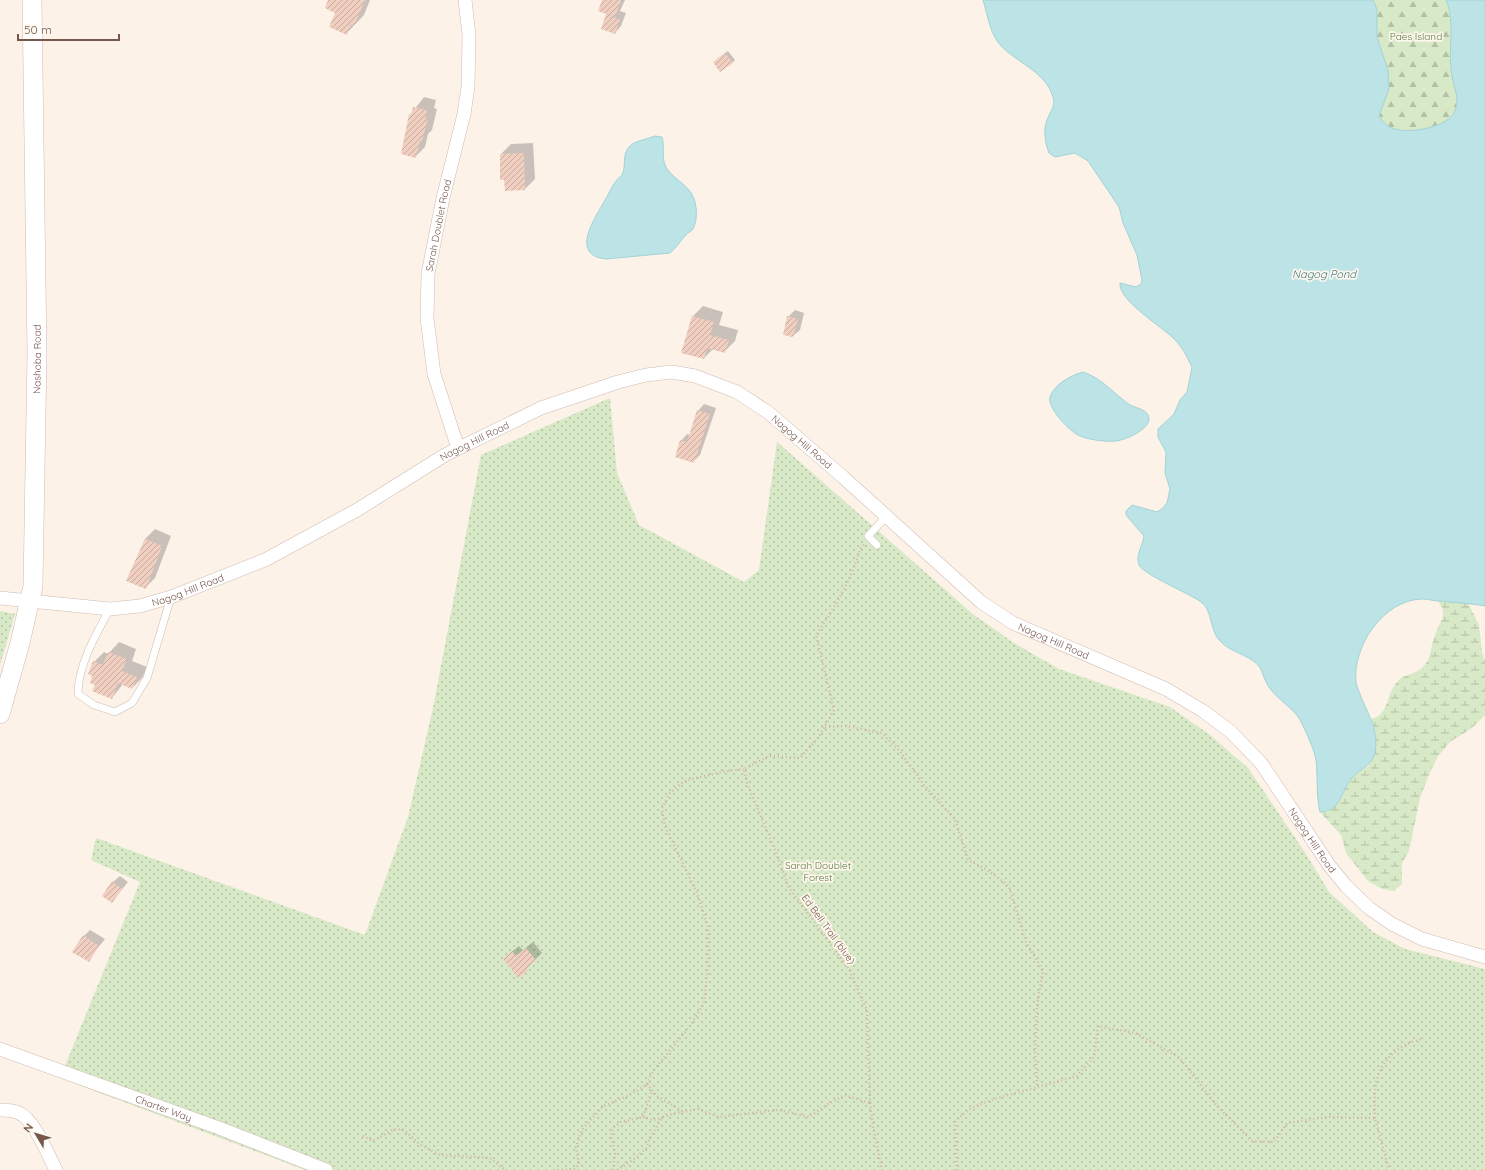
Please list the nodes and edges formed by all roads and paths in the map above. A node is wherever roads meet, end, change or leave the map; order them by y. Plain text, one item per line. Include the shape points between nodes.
1 (32, 0) edge
2 (465, 0) edge
3 (458, 448) junction
4 (886, 517) junction
5 (870, 539) junction
6 (877, 545) dead end
7 (171, 597) junction
8 (0, 598) edge
9 (30, 602) junction
10 (110, 609) junction
11 (0, 714) edge
12 (824, 727) junction
13 (744, 769) junction
14 (1485, 957) edge
15 (1423, 1038) dead end
16 (0, 1049) edge
17 (647, 1084) junction
18 (1037, 1087) junction
19 (652, 1091) junction
20 (870, 1102) junction
21 (0, 1110) edge
22 (683, 1111) junction
23 (643, 1117) junction
24 (663, 1118) junction
25 (1375, 1118) junction
26 (363, 1136) dead end
27 (56, 1170) edge
28 (326, 1170) edge
29 (505, 1170) edge
30 (558, 1170) edge
31 (613, 1170) edge
32 (616, 1170) edge
33 (882, 1170) edge
34 (957, 1170) edge
35 (1389, 1170) edge

1 - 9 street, Nashoba Road via 37,354 33,578
2 - 3 street, Sarah Doublet Road via 469,35 468,87 428,274 427,318 434,374
3 - 4 street, Nagog Hill Road via 568,398 639,377 672,372 715,383 760,406
3 - 7 street, Nagog Hill Road via 357,510 265,560
4 - 5 lane via 868,536
4 - 14 street, Nagog Hill Road via 981,602 1013,623 1166,689 1203,711 1231,732 1260,763 1329,865 1369,908 1392,924 1422,939
5 - 6 lane
5 - 12 path via 860,549 845,586 816,635 834,710
7 - 10 street, Nagog Hill Road via 140,606
7 - 10 lane via 147,678 132,703 115,712 94,705 78,694 78,683 94,636
8 - 9 street, Nagog Hill Road
9 - 10 street, Nagog Hill Road
9 - 11 street, Nashoba Road
12 - 13 path via 800,758 770,756
12 - 18 path via 846,726 881,733 899,750 924,785 955,820 968,860 1009,886 1026,942 1043,971 1035,1050
13 - 17 path via 684,781 669,794 662,809 665,826 697,893 708,927 708,965 704,1003
13 - 20 path, Ed Bell Trail (blue) via 788,886 850,971 867,1011
15 - 25 path via 1398,1049 1378,1070 1374,1097
16 - 28 street, Charter Way via 219,1128
17 - 19 path
17 - 30 path via 628,1096 603,1106 582,1130 576,1147 579,1164 576,1168
18 - 25 path via 1077,1076 1094,1057 1098,1026 1134,1033 1179,1057 1218,1108 1252,1141 1274,1142 1287,1123 1327,1118
18 - 34 path via 990,1100 971,1108 955,1121
19 - 22 path
19 - 23 path
20 - 22 path via 845,1095 809,1117 779,1110 719,1117 698,1109
20 - 33 path, Ed Bell Trail (blue)
21 - 27 street via 20,1113 26,1118
22 - 24 path
23 - 24 path via 653,1120
23 - 31 path via 621,1122 613,1128 611,1136 616,1154
24 - 32 path via 646,1148
25 - 35 path
26 - 29 path via 373,1141 394,1129 404,1130 421,1145 440,1154 490,1158

